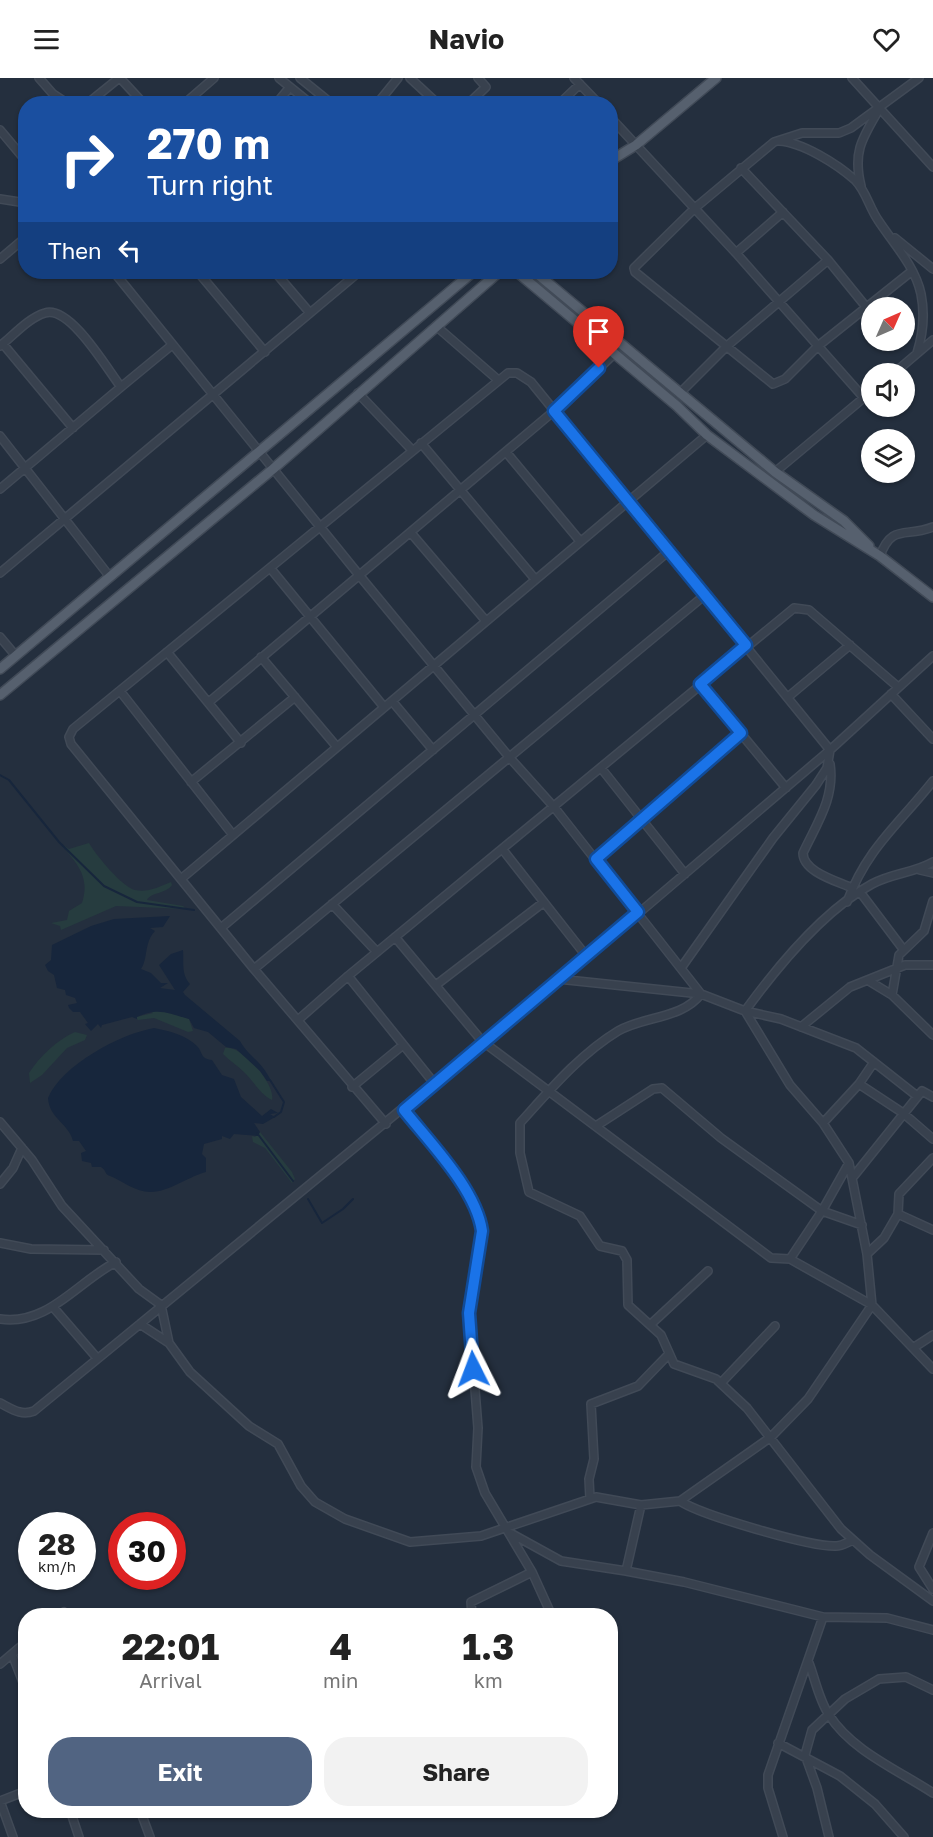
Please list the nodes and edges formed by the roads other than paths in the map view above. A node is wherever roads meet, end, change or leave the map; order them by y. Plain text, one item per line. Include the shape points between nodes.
1 (39, 78) edge
2 (120, 78) edge
3 (214, 78) edge
4 (279, 78) edge
5 (300, 78) edge
6 (398, 78) edge
7 (410, 78) edge
8 (478, 78) edge
9 (574, 78) edge
10 (716, 78) edge
11 (852, 78) edge
12 (919, 78) edge
13 (580, 84) junction
14 (290, 87) junction
15 (56, 96) edge
16 (97, 96) edge
17 (137, 96) edge
18 (193, 96) edge
19 (283, 96) edge
20 (301, 96) edge
21 (322, 96) edge
22 (383, 96) edge
23 (429, 96) edge
24 (476, 96) edge
25 (568, 96) edge
26 (591, 96) edge
27 (879, 110) junction
28 (618, 126) edge
29 (0, 130) edge
30 (774, 142) junction
31 (636, 145) junction
32 (18, 151) edge
33 (618, 156) edge
34 (933, 167) edge
35 (741, 168) junction
36 (862, 189) junction
37 (0, 200) edge
38 (18, 202) edge
39 (695, 208) junction
40 (783, 212) junction
41 (888, 232) junction
42 (18, 244) edge
43 (736, 253) junction
44 (0, 259) edge
45 (828, 260) junction
46 (933, 269) edge
47 (912, 271) junction
48 (120, 279) edge
49 (204, 279) edge
50 (281, 279) edge
51 (351, 279) edge
52 (465, 279) edge
53 (491, 279) edge
54 (524, 279) edge
55 (543, 279) edge
56 (880, 297) edge
57 (778, 301) junction
58 (861, 301) edge
59 (310, 313) junction
60 (861, 313) edge
61 (436, 326) junction
62 (933, 340) edge
63 (2, 345) edge
64 (172, 345) junction
65 (727, 346) junction
66 (818, 346) junction
67 (265, 352) junction
68 (917, 353) junction
69 (614, 354) junction
70 (906, 363) edge
71 (497, 379) junction
72 (121, 387) junction
73 (358, 393) junction
74 (680, 393) junction
75 (212, 395) junction
76 (861, 395) edge
77 (861, 400) edge
78 (554, 411) junction
79 (73, 428) junction
80 (707, 435) junction
81 (0, 436) edge
82 (421, 443) junction
83 (412, 450) junction
84 (259, 451) junction
85 (506, 452) junction
86 (26, 468) junction
87 (273, 469) junction
88 (775, 472) junction
89 (0, 489) edge
90 (461, 490) junction
91 (628, 501) junction
92 (64, 519) junction
93 (321, 527) junction
94 (933, 527) edge
95 (411, 533) junction
96 (580, 541) junction
97 (669, 551) junction
98 (880, 556) junction
99 (271, 569) junction
100 (0, 573) edge
101 (359, 575) junction
102 (110, 577) junction
103 (535, 579) junction
104 (705, 595) junction
105 (933, 597) edge
106 (84, 600) junction
107 (96, 614) junction
108 (310, 616) junction
109 (486, 621) junction
110 (0, 637) edge
111 (746, 645) junction
112 (850, 645) junction
113 (167, 652) junction
114 (16, 656) junction
115 (933, 656) edge
116 (261, 657) junction
117 (434, 665) junction
118 (0, 669) edge
119 (700, 684) junction
120 (898, 687) junction
121 (120, 691) junction
122 (891, 694) junction
123 (0, 695) edge
124 (295, 697) junction
125 (788, 697) junction
126 (392, 701) junction
127 (209, 702) junction
128 (384, 707) junction
129 (475, 715) junction
130 (741, 733) junction
131 (932, 737) edge
132 (241, 743) junction
133 (338, 747) junction
134 (433, 750) junction
135 (830, 750) junction
136 (510, 758) junction
137 (830, 762) junction
138 (601, 768) junction
139 (933, 781) edge
140 (191, 782) junction
141 (786, 788) junction
142 (554, 807) junction
143 (642, 820) junction
144 (234, 835) junction
145 (503, 849) junction
146 (596, 859) junction
147 (933, 862) edge
148 (920, 870) junction
149 (933, 873) edge
150 (685, 874) junction
151 (181, 879) junction
152 (852, 888) junction
153 (860, 892) junction
154 (933, 901) edge
155 (544, 902) junction
156 (847, 902) junction
157 (332, 904) junction
158 (638, 912) junction
159 (221, 928) junction
160 (395, 937) junction
161 (903, 949) junction
162 (377, 952) junction
163 (587, 957) junction
164 (933, 965) edge
165 (681, 968) junction
166 (254, 969) junction
167 (895, 969) junction
168 (348, 976) junction
169 (558, 979) junction
170 (869, 981) junction
171 (436, 986) junction
172 (701, 994) junction
173 (892, 995) junction
174 (745, 1011) junction
175 (298, 1020) junction
176 (801, 1027) junction
177 (933, 1035) edge
178 (483, 1041) junction
179 (403, 1046) junction
180 (874, 1062) junction
181 (435, 1083) junction
182 (860, 1084) junction
183 (352, 1087) junction
184 (550, 1090) junction
185 (917, 1096) junction
186 (933, 1097) edge
187 (404, 1110) junction
188 (903, 1113) junction
189 (0, 1122) edge
190 (823, 1123) junction
191 (386, 1124) junction
192 (596, 1126) junction
193 (933, 1139) edge
194 (22, 1148) junction
195 (933, 1158) edge
196 (849, 1163) junction
197 (853, 1177) junction
198 (0, 1184) edge
199 (822, 1211) junction
200 (898, 1214) junction
201 (862, 1225) junction
202 (933, 1230) edge
203 (0, 1243) edge
204 (104, 1250) junction
205 (867, 1254) junction
206 (790, 1259) junction
207 (116, 1262) junction
208 (708, 1271) dead end
209 (162, 1305) junction
210 (872, 1305) junction
211 (53, 1307) junction
212 (0, 1319) edge
213 (140, 1324) junction
214 (650, 1325) junction
215 (775, 1326) dead end
216 (933, 1335) edge
217 (169, 1343) junction
218 (913, 1348) junction
219 (668, 1354) junction
220 (97, 1358) junction
221 (933, 1369) edge
222 (721, 1383) junction
223 (0, 1403) edge
224 (771, 1437) junction
225 (590, 1499) junction
226 (680, 1501) junction
227 (641, 1505) junction
228 (509, 1530) junction
229 (933, 1533) edge
230 (853, 1540) junction
231 (626, 1571) junction
232 (532, 1572) junction
233 (933, 1589) edge
234 (933, 1601) edge
235 (471, 1608) edge
236 (548, 1608) edge
237 (823, 1617) junction
238 (933, 1630) edge
239 (18, 1649) edge
240 (12, 1654) junction
241 (809, 1663) junction
242 (0, 1664) edge
243 (18, 1669) edge
244 (933, 1690) edge
245 (828, 1714) junction
246 (778, 1743) junction
247 (805, 1755) junction
248 (932, 1791) edge
249 (18, 1794) edge
250 (0, 1801) edge
251 (73, 1818) edge
252 (143, 1818) edge
253 (13, 1837) edge
254 (79, 1837) edge
255 (150, 1837) edge
256 (783, 1837) edge
257 (829, 1837) edge
258 (904, 1837) edge

1 - 15 street
2 - 16 street
2 - 17 street
3 - 18 street
4 - 14 street
5 - 21 street
6 - 22 street
7 - 23 street
8 - 24 street via 486,87
9 - 13 street
10 - 31 main road
11 - 27 street
12 - 27 street
13 - 25 street
13 - 26 street
14 - 19 street
14 - 20 street
27 - 30 street via 839,133 802,133
27 - 34 street
27 - 36 street via 857,155
28 - 31 street
29 - 32 street
30 - 35 street
30 - 36 street via 808,148
31 - 33 main road
31 - 39 street
35 - 39 street
35 - 40 street
36 - 41 street
37 - 38 street
39 - 43 street
39 - 65 street via 634,268
40 - 43 street
40 - 45 street
41 - 46 street
41 - 47 street
42 - 44 street
43 - 57 street
45 - 57 street
45 - 58 street
47 - 56 street
47 - 68 street via 922,305 923,326
48 - 64 street
49 - 67 street
50 - 59 street
51 - 59 street
52 - 84 main road
53 - 61 main road
54 - 69 main road
55 - 74 main road
57 - 65 street
57 - 66 street
59 - 67 street
60 - 66 street
61 - 71 street
61 - 73 main road
62 - 68 street
63 - 72 street via 44,313 57,312 74,324
63 - 79 street
64 - 72 street
64 - 75 street
65 - 66 street via 773,384 785,379
65 - 74 street
66 - 76 street
67 - 75 street
68 - 70 street
69 - 78 street
69 - 80 main road
71 - 78 street via 508,373 525,377
71 - 82 street
72 - 79 street
73 - 83 street
73 - 87 main road
74 - 88 main road
75 - 84 street
75 - 92 street
77 - 88 street
78 - 85 street
78 - 91 street
79 - 86 street
80 - 91 street
80 - 98 main road via 814,515
81 - 86 street
82 - 83 street
82 - 90 street
83 - 93 street
84 - 87 street
84 - 102 main road
85 - 90 street
85 - 96 street
86 - 89 street
86 - 92 street
87 - 93 street
87 - 107 main road
88 - 98 main road via 844,521
90 - 95 street
90 - 103 street
91 - 96 street
91 - 97 street
92 - 100 street
92 - 102 street
93 - 99 street
93 - 101 street
94 - 98 street via 891,536
95 - 101 street
95 - 109 street
96 - 103 street
97 - 104 street
97 - 129 street
98 - 105 main road
99 - 108 street
99 - 113 street
101 - 108 street
101 - 117 street
102 - 106 main road
103 - 109 street
104 - 111 street
104 - 136 street
106 - 107 main road
106 - 114 main road
107 - 123 main road
108 - 116 street
108 - 128 street
109 - 117 street
110 - 114 street
111 - 112 street via 794,608 801,607
111 - 119 street
111 - 125 street
112 - 120 street
112 - 125 street
113 - 121 street
113 - 127 street
114 - 118 main road
115 - 120 street
116 - 124 street
116 - 127 street
117 - 126 street
117 - 129 street
119 - 130 street
119 - 138 street
120 - 122 street
121 - 140 street
121 - 151 street via 73,729 71,744
122 - 131 street
122 - 135 street
124 - 132 street
124 - 133 street
125 - 135 street
126 - 128 street
126 - 134 street
127 - 132 street
128 - 133 street
129 - 134 street
129 - 136 street
130 - 141 street
130 - 143 street
132 - 140 street
133 - 144 street
134 - 159 street
135 - 137 street
135 - 141 street
136 - 142 street
136 - 157 street
137 - 152 street via 831,788 826,806 803,859 811,868
137 - 165 street
138 - 142 street
138 - 143 street
139 - 152 street via 867,857
140 - 144 street
141 - 150 street
142 - 145 street
142 - 146 street
143 - 146 street
143 - 150 street
144 - 151 street
145 - 155 street
145 - 160 street
146 - 158 street
147 - 148 street
148 - 149 street
148 - 153 street via 885,878
150 - 158 street
151 - 159 street
152 - 156 street
153 - 156 street
153 - 161 street
154 - 161 street via 924,931
155 - 163 street
155 - 171 street
156 - 174 street via 772,975
157 - 162 street
157 - 166 street
158 - 163 street
158 - 165 street
159 - 166 street
160 - 162 street
160 - 171 street
161 - 167 street
162 - 168 street
163 - 169 street
164 - 167 street via 913,964
165 - 172 street
166 - 175 street
167 - 170 street
167 - 173 street
168 - 175 street
168 - 179 street
169 - 172 street
169 - 178 street
170 - 173 street
170 - 176 street via 841,993
171 - 178 street
172 - 174 street
172 - 184 street via 689,1007 618,1031
173 - 177 street
174 - 176 street
174 - 190 street via 790,1085
175 - 183 street
176 - 180 street via 856,1048
178 - 181 street
178 - 184 street
179 - 181 street
179 - 183 street
180 - 182 street
180 - 185 street
181 - 187 street
182 - 188 street
182 - 190 street
183 - 191 street
184 - 192 street
184 - 214 street via 518,1129 525,1184 538,1198 583,1218 600,1246 616,1248 626,1255 628,1305
185 - 186 street via 923,1090
185 - 188 street
187 - 191 street
187 - 228 street via 465,1190 480,1223 469,1313 478,1428 476,1467 485,1493
188 - 193 street
188 - 197 street
189 - 194 street
190 - 196 street
191 - 209 street
192 - 199 street via 653,1089 662,1088 721,1138
192 - 206 street via 771,1258
194 - 198 street
194 - 204 street via 62,1206
195 - 200 street via 899,1194
196 - 197 street
196 - 199 street
197 - 201 street
199 - 201 street
199 - 206 street
200 - 202 street
200 - 205 street via 884,1238
201 - 205 street
203 - 204 street via 31,1249
204 - 207 street
205 - 210 street
206 - 210 street
207 - 209 street via 139,1289
207 - 211 street via 88,1277
208 - 214 street
209 - 213 street
209 - 217 street
210 - 218 street
210 - 224 street via 808,1399
211 - 212 street via 22,1320
211 - 220 street
213 - 217 street
213 - 220 street
214 - 219 street via 661,1335
215 - 222 street
216 - 218 street
217 - 228 street via 189,1372 254,1430 278,1444 312,1499 345,1519 410,1542 466,1539
218 - 221 street
219 - 222 street via 674,1364
219 - 225 street via 638,1386 591,1404 594,1459
220 - 223 street via 34,1411 26,1414
222 - 224 street
224 - 226 street
224 - 230 street via 831,1518
225 - 227 street via 602,1497
225 - 228 street
226 - 227 street
226 - 230 street via 696,1510 795,1538 837,1546
227 - 231 street
228 - 231 street via 561,1561
228 - 232 street
229 - 233 street via 919,1567
230 - 234 street
231 - 237 street
232 - 235 street via 471,1602
232 - 236 street
237 - 238 street via 887,1618
237 - 241 street
239 - 240 street
240 - 242 street
240 - 243 street
241 - 245 street
241 - 246 street
244 - 245 street via 906,1677 889,1676 861,1689
245 - 247 street via 812,1730
245 - 248 street via 864,1749
246 - 247 street
246 - 256 street via 768,1774 768,1788
247 - 257 street via 818,1788
247 - 258 street via 861,1792
249 - 250 street
250 - 253 street
251 - 254 street
252 - 255 street

